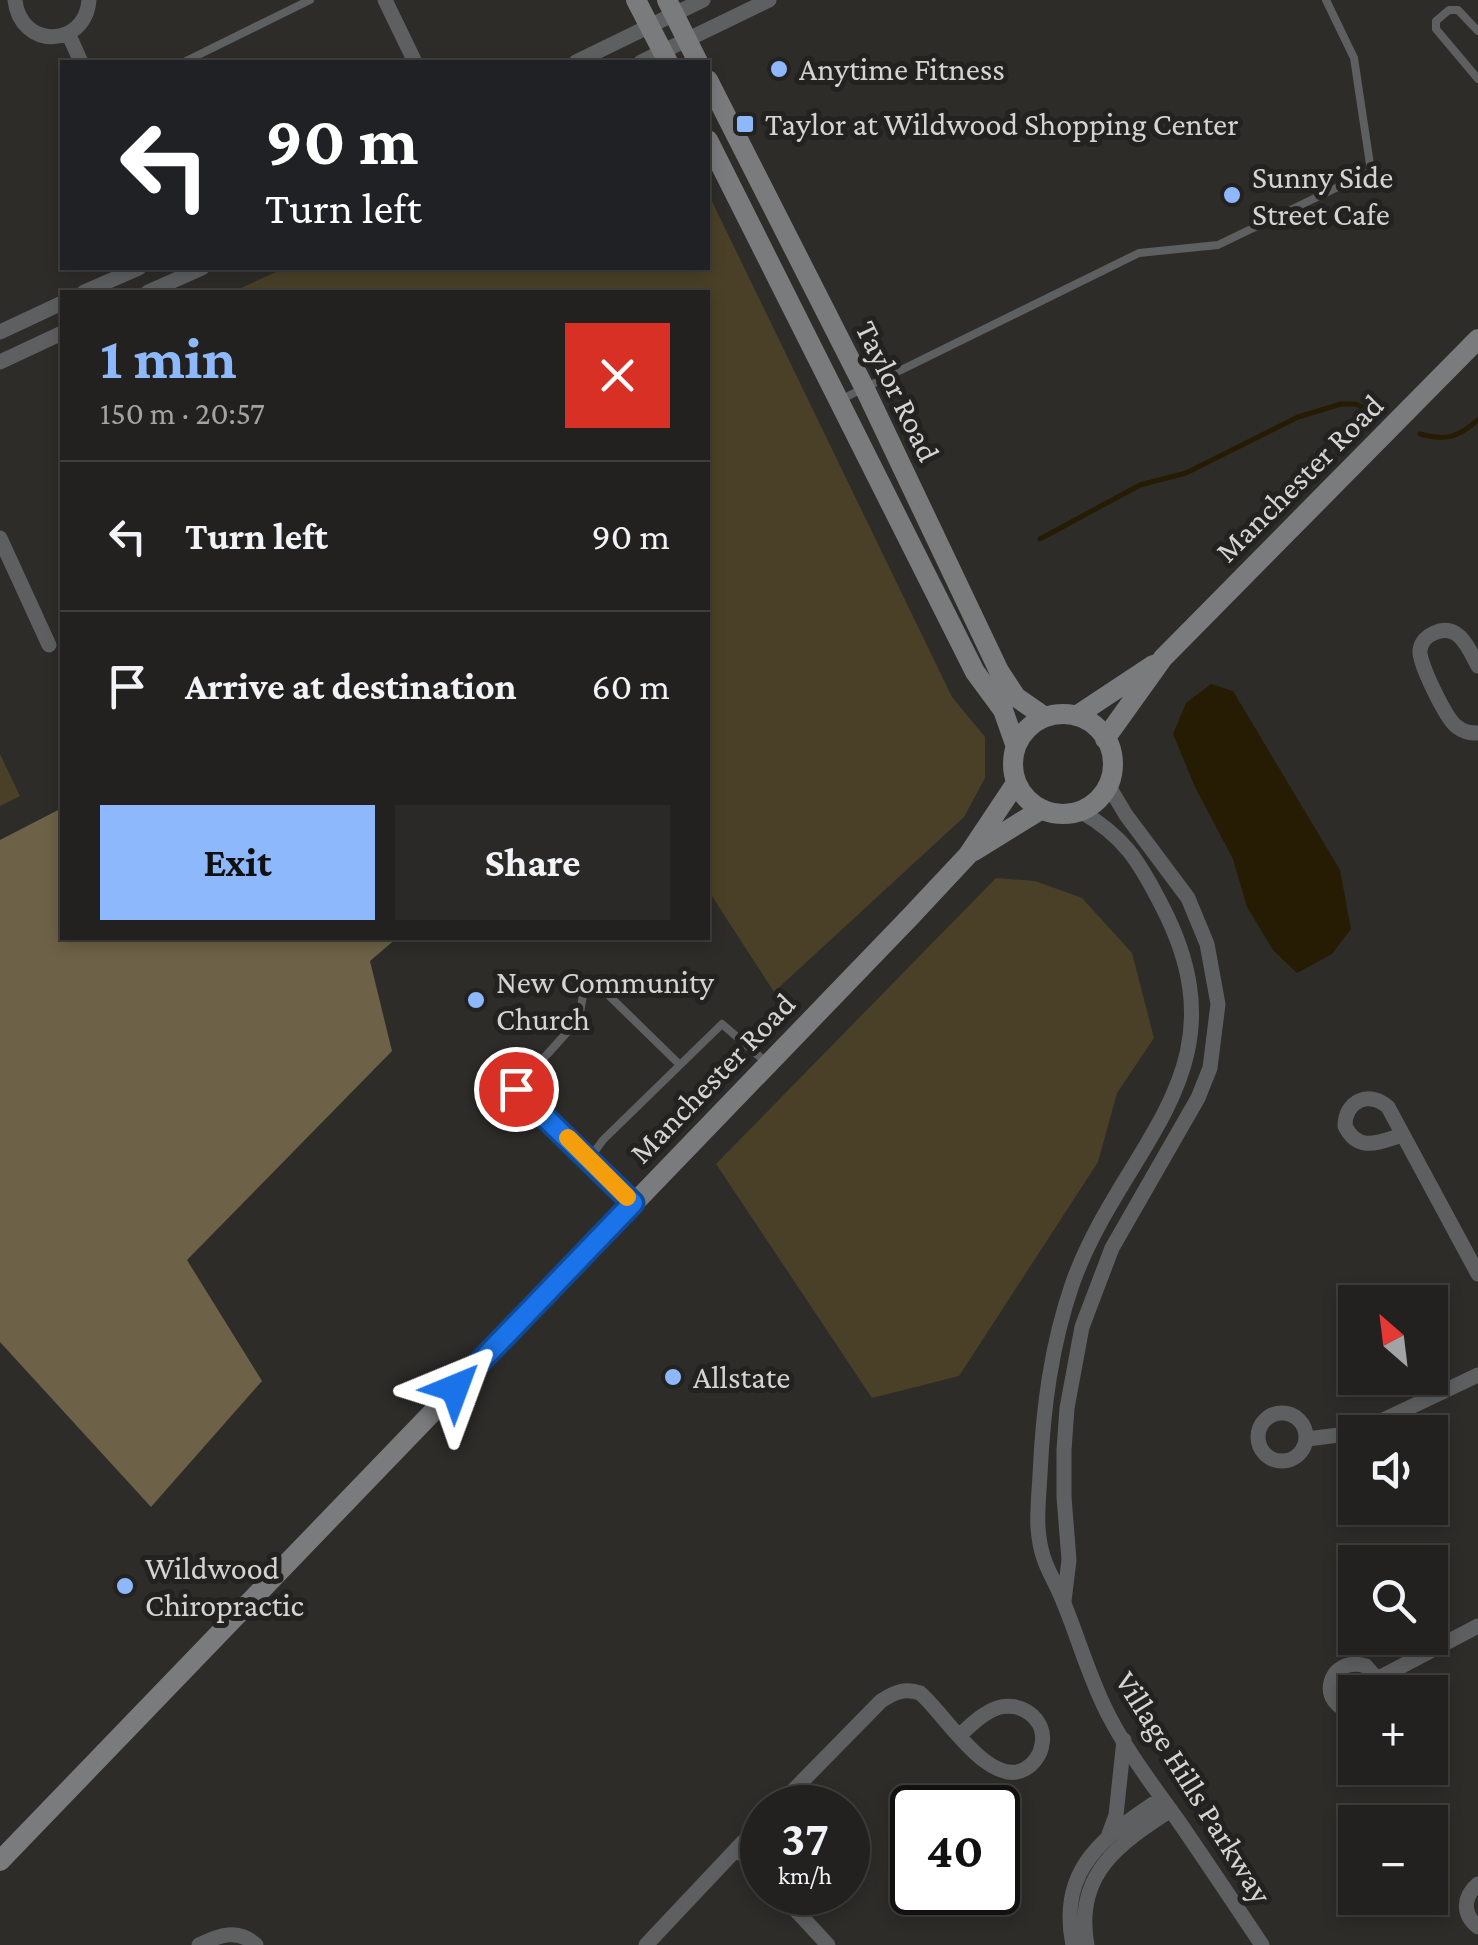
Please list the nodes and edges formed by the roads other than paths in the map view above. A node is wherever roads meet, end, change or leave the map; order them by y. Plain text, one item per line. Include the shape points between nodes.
1 (88, 0) edge
2 (310, 0) edge
3 (385, 0) edge
4 (636, 0) edge
5 (703, 0) edge
6 (769, 0) edge
7 (1326, 0) edge
8 (670, 7) edge
9 (17, 8) edge
10 (0, 24) edge
11 (650, 26) junction
12 (1478, 31) edge
13 (68, 34) junction
14 (687, 40) junction
15 (666, 57) edge
16 (81, 60) edge
17 (188, 60) edge
18 (414, 60) edge
19 (580, 60) edge
20 (697, 60) edge
21 (1478, 80) edge
22 (710, 84) edge
23 (710, 144) edge
24 (134, 270) edge
25 (179, 272) edge
26 (88, 290) edge
27 (151, 290) edge
28 (60, 304) edge
29 (0, 332) edge
30 (60, 334) edge
31 (1478, 339) edge
32 (0, 362) edge
33 (864, 387) junction
34 (840, 400) junction
35 (0, 538) edge
36 (49, 645) dead end
37 (1163, 658) junction
38 (1478, 666) edge
39 (1076, 716) junction
40 (1046, 717) junction
41 (1478, 733) edge
42 (1106, 739) junction
43 (1016, 748) junction
44 (1016, 783) junction
45 (1108, 785) junction
46 (1042, 809) junction
47 (1080, 811) junction
48 (968, 854) junction
49 (768, 1064) junction
50 (680, 1065) junction
51 (1166, 1114) junction
52 (1185, 1124) junction
53 (1402, 1135) dead end
54 (590, 1158) junction
55 (633, 1203) junction
56 (1478, 1274) edge
57 (1478, 1374) edge
58 (1393, 1415) edge
59 (1338, 1435) edge
60 (1306, 1439) dead end
61 (1064, 1600) junction
62 (1478, 1626) edge
63 (1374, 1675) edge
64 (1396, 1675) edge
65 (1338, 1706) edge
66 (960, 1735) junction
67 (1124, 1740) junction
68 (799, 1785) edge
69 (1166, 1804) junction
70 (1109, 1835) junction
71 (740, 1845) edge
72 (737, 1848) junction
73 (740, 1851) edge
74 (0, 1861) edge
75 (1478, 1884) edge
76 (800, 1915) edge
77 (1478, 1926) edge
78 (198, 1945) edge
79 (256, 1945) edge
80 (646, 1945) edge
81 (828, 1945) edge
82 (1073, 1945) edge
83 (1086, 1945) edge
84 (1262, 1945) edge

1 - 13 street via 84,18
2 - 17 lane
3 - 18 street
4 - 11 street
5 - 8 street
6 - 14 street
7 - 33 lane via 1354,58 1370,171 1218,245 1139,253
8 - 11 street
8 - 14 street
9 - 10 street
9 - 13 street via 24,24 40,35
11 - 15 street
11 - 19 street
12 - 21 lane via 1458,10 1436,22
13 - 16 street
14 - 15 street
14 - 20 street
22 - 33 street, Taylor Road
23 - 34 street, Taylor Road
24 - 26 street
25 - 27 street
28 - 29 street
30 - 32 street
31 - 37 street, Manchester Road
33 - 34 lane
33 - 40 street, Taylor Road via 999,670 1026,706
34 - 43 street, Taylor Road via 975,672 1003,710
35 - 36 street
37 - 39 street, Manchester Road
37 - 42 street, Manchester Road
38 - 41 street via 1451,631 1435,632 1420,648 1450,719
39 - 40 street
39 - 42 street via 1095,723
40 - 43 street via 1027,729
42 - 45 street via 1112,754
43 - 44 street
44 - 46 street
44 - 48 street, Manchester Road
45 - 47 street
45 - 52 street, Village Hills Parkway via 1188,898 1212,968 1218,1004 1210,1068
46 - 47 street
46 - 48 street, Manchester Road
47 - 51 street, Village Hills Parkway via 1110,828 1132,854 1179,943 1190,1036
48 - 49 street, Manchester Road
49 - 50 lane via 722,1024
49 - 55 street, Manchester Road
50 - 54 lane
50 - 54 lane via 595,982 579,1003 579,1019 516,1089
51 - 52 street
51 - 61 street, Village Hills Parkway via 1074,1280 1049,1367 1038,1526 1044,1564
52 - 61 street, Village Hills Parkway via 1112,1248 1082,1327 1064,1450
53 - 56 street
54 - 55 lane
55 - 74 street, Manchester Road
57 - 58 street
59 - 60 street
61 - 67 street, Village Hills Parkway via 1096,1689
62 - 64 street
63 - 65 street via 1358,1664 1343,1666 1330,1688
66 - 66 street via 996,1708 1019,1707 1040,1725 1042,1748 1026,1769 1002,1772
66 - 68 street via 920,1693 894,1692
67 - 69 street, Village Hills Parkway
67 - 70 street
69 - 70 street
69 - 83 street via 1105,1862 1086,1895
69 - 84 street, Village Hills Parkway
70 - 82 street via 1076,1884 1068,1913
71 - 72 street
72 - 73 street
72 - 80 street
75 - 77 street via 1465,1906
76 - 81 street
78 - 79 street via 232,1934

